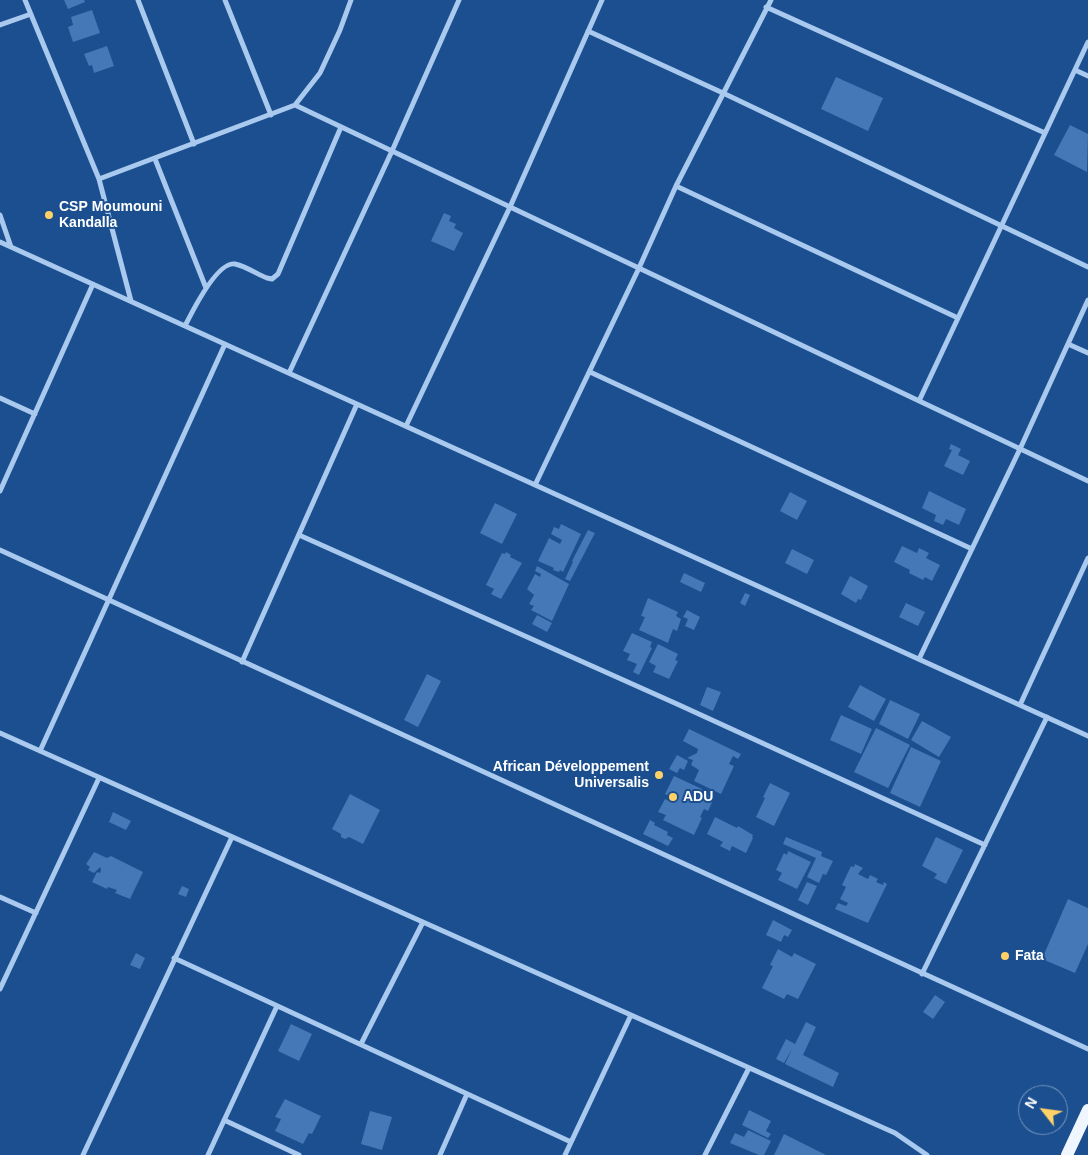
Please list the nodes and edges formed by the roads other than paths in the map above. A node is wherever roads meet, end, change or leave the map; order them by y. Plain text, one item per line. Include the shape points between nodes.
1 (25, 0) edge
2 (138, 0) edge
3 (225, 0) edge
4 (351, 0) edge
5 (458, 0) edge
6 (602, 0) edge
7 (771, 0) edge
8 (766, 7) junction
9 (31, 14) junction
10 (0, 25) edge
11 (588, 31) junction
12 (1088, 42) edge
13 (1075, 70) junction
14 (1088, 76) edge
15 (722, 93) junction
16 (296, 105) junction
17 (271, 115) junction
18 (341, 127) junction
19 (1044, 133) junction
20 (194, 144) junction
21 (392, 151) junction
22 (155, 159) junction
23 (100, 179) junction
24 (676, 186) junction
25 (510, 207) junction
26 (0, 214) edge
27 (1002, 225) junction
28 (0, 242) edge
29 (12, 247) junction
30 (1088, 266) edge
31 (639, 268) junction
32 (93, 284) junction
33 (206, 288) junction
34 (1088, 300) edge
35 (131, 301) junction
36 (958, 318) junction
37 (185, 326) junction
38 (225, 344) junction
39 (1068, 344) junction
40 (1088, 353) edge
41 (590, 372) junction
42 (288, 373) junction
43 (0, 398) edge
44 (919, 401) junction
45 (357, 404) junction
46 (35, 414) junction
47 (406, 426) junction
48 (1020, 449) junction
49 (1088, 481) edge
50 (536, 485) junction
51 (0, 491) edge
52 (299, 535) junction
53 (972, 549) junction
54 (0, 550) edge
55 (1088, 558) edge
56 (109, 600) junction
57 (919, 659) junction
58 (242, 662) junction
59 (1020, 705) junction
60 (1047, 717) junction
61 (0, 732) edge
62 (1088, 736) edge
63 (40, 751) junction
64 (99, 778) junction
65 (232, 837) junction
66 (985, 845) junction
67 (0, 897) edge
68 (36, 913) junction
69 (423, 922) junction
70 (174, 958) junction
71 (922, 974) junction
72 (0, 989) edge
73 (277, 1006) junction
74 (631, 1015) junction
75 (361, 1044) junction
76 (1088, 1049) edge
77 (749, 1068) junction
78 (467, 1094) junction
79 (1088, 1110) edge
80 (224, 1120) junction
81 (571, 1142) junction
82 (83, 1155) edge
83 (208, 1155) edge
84 (299, 1155) edge
85 (440, 1155) edge
86 (565, 1155) edge
87 (705, 1155) edge
88 (927, 1155) edge
89 (1067, 1155) edge

1 - 9 street
2 - 20 street
3 - 17 street
4 - 16 street via 320,72
5 - 21 street
6 - 11 street
7 - 8 street
8 - 15 street
8 - 19 street
9 - 10 street
9 - 23 street
11 - 15 street
11 - 25 street
12 - 13 street
13 - 14 street
13 - 19 street
15 - 24 street
15 - 27 street
16 - 17 street
16 - 18 street
17 - 20 street
18 - 21 street
18 - 33 street via 278,274 272,279 267,278 230,264
19 - 27 street
20 - 22 street
21 - 25 street
21 - 42 street
22 - 23 street
22 - 33 street
23 - 35 street
24 - 31 street
24 - 36 street
25 - 31 street
25 - 47 street
26 - 29 street
27 - 30 street
27 - 36 street
28 - 29 street
29 - 32 street
31 - 41 street
31 - 44 street
32 - 35 street
32 - 46 street
33 - 37 street
34 - 39 street
35 - 37 street
36 - 44 street
37 - 38 street
38 - 42 street
38 - 56 street
39 - 40 street
39 - 48 street
41 - 50 street
41 - 53 street
42 - 45 street
43 - 46 street
44 - 48 street
45 - 47 street
45 - 52 street
46 - 51 street
47 - 50 street
48 - 49 street
48 - 53 street
50 - 57 street
52 - 58 street
52 - 66 street
53 - 57 street
54 - 56 street
55 - 59 street
56 - 58 street
56 - 63 street
57 - 59 street
58 - 71 street
59 - 60 street
60 - 62 street
60 - 66 street
61 - 63 street
63 - 64 street
64 - 65 street
64 - 68 street
65 - 69 street
65 - 70 street
66 - 71 street
67 - 68 street
68 - 72 street
69 - 74 street
69 - 75 street
70 - 73 street
70 - 82 street
71 - 76 street
73 - 75 street
73 - 80 street
74 - 77 street
74 - 81 street
75 - 78 street
77 - 87 street
77 - 88 street via 895,1133
78 - 81 street
78 - 85 street
79 - 89 main road
80 - 83 street
80 - 84 street
81 - 86 street

